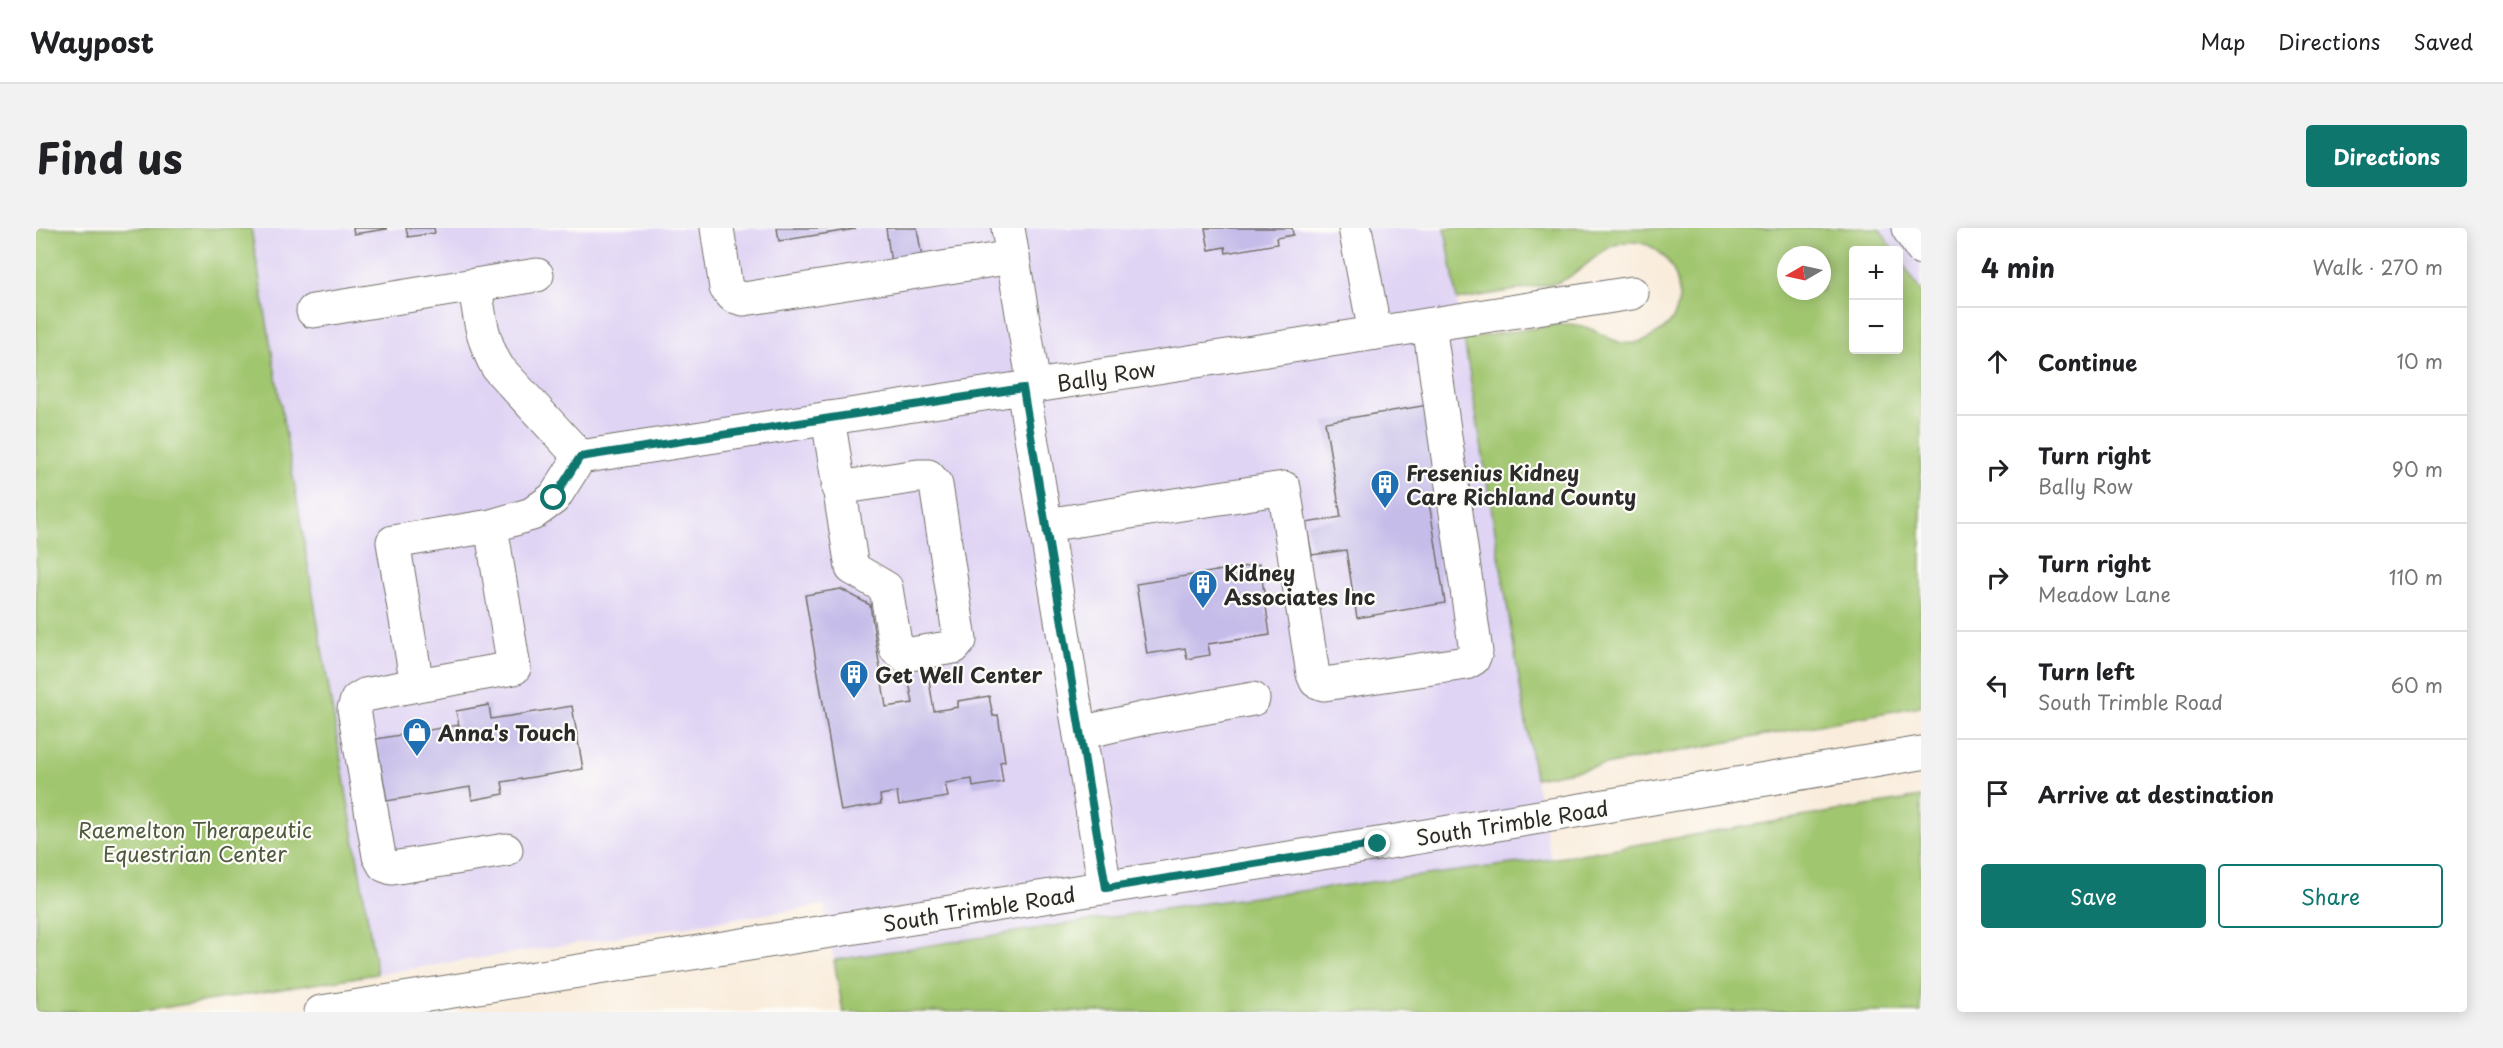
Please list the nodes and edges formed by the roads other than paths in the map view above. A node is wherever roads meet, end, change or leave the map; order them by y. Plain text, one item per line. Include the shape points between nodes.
1 (717, 228) edge
2 (1354, 228) edge
3 (1908, 228) edge
4 (1011, 243) edge
5 (1921, 248) edge
6 (537, 275) dead end
7 (475, 285) junction
8 (1632, 293) dead end
9 (313, 311) dead end
10 (1429, 325) junction
11 (1375, 333) junction
12 (1028, 387) junction
13 (828, 418) junction
14 (580, 457) junction
15 (838, 488) junction
16 (1046, 525) junction
17 (491, 526) junction
18 (417, 685) junction
19 (1253, 699) dead end
20 (1080, 733) junction
21 (1921, 753) edge
22 (506, 850) dead end
23 (1106, 888) junction
24 (440, 1003) edge
25 (321, 1012) edge

1 - 4 main road via 726,288 733,296 744,299
2 - 11 main road
3 - 5 main road
4 - 12 main road
6 - 7 main road
7 - 9 main road
7 - 14 main road via 489,354
8 - 10 main road, Bally Row
10 - 11 main road, Bally Row
10 - 16 main road via 1476,652 1466,663 1324,684 1316,681 1284,488
11 - 12 main road, Bally Row
12 - 13 main road, Bally Row
12 - 16 main road
13 - 14 main road, Bally Row
13 - 15 main road
14 - 17 main road via 554,498 532,514
15 - 15 main road via 852,568 886,588 896,649 904,655 954,646 960,640 936,485 928,476 918,476
16 - 20 main road
17 - 18 main road via 514,668
17 - 18 main road via 393,542
18 - 22 main road via 365,695 357,700 354,709 379,856 384,865 393,868
19 - 20 main road
20 - 23 main road
21 - 23 main road, South Trimble Road
23 - 24 main road, South Trimble Road
24 - 25 main road, South Trimble Road

